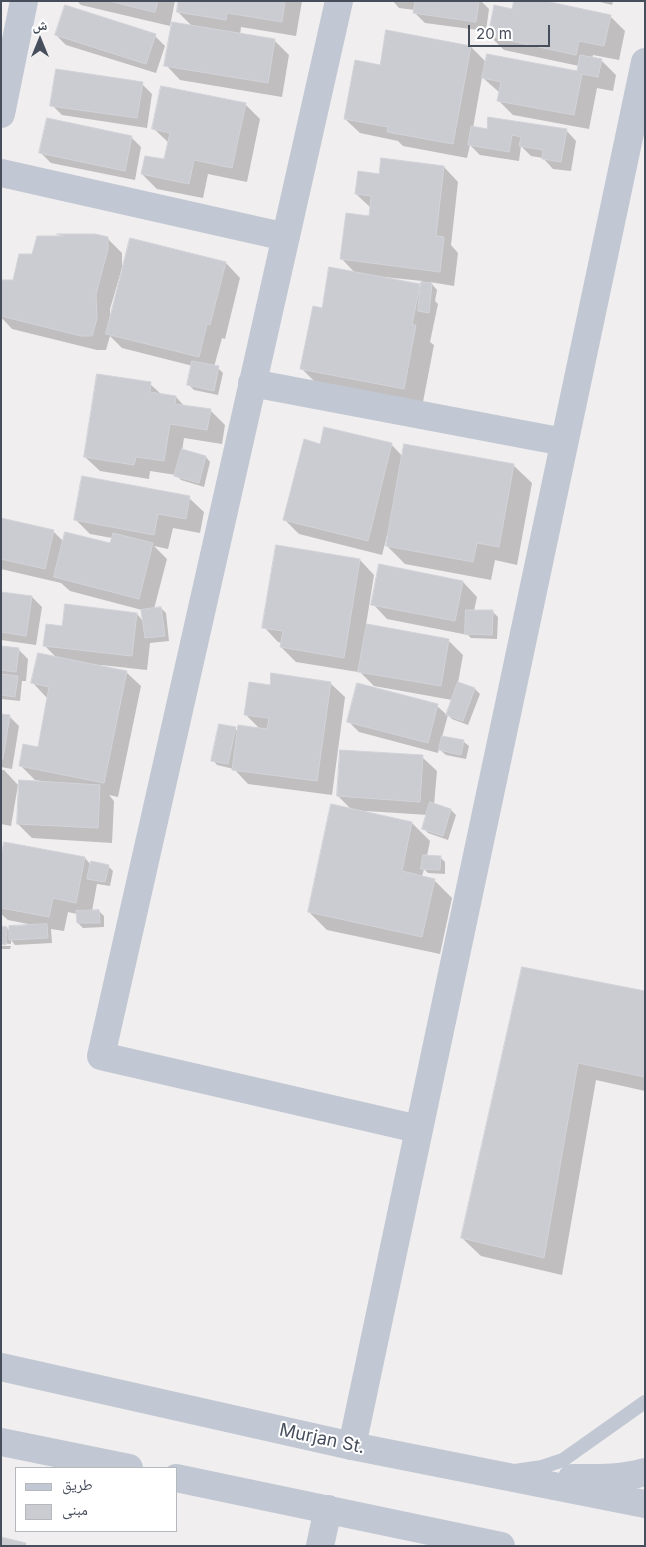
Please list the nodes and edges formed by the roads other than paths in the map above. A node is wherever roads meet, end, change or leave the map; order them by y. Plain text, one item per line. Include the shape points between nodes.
1 (24, 1) edge
2 (339, 1) edge
3 (645, 62) edge
4 (1, 114) edge
5 (1, 173) edge
6 (286, 237) junction
7 (252, 383) junction
8 (564, 442) junction
9 (418, 1130) junction
10 (1, 1366) edge
11 (645, 1402) edge
12 (1, 1442) edge
13 (352, 1446) junction
14 (124, 1467) edge
15 (481, 1471) junction
16 (645, 1472) edge
17 (178, 1478) edge
18 (519, 1479) junction
19 (645, 1504) edge
20 (328, 1509) junction
21 (432, 1531) junction
22 (320, 1546) edge
23 (460, 1546) edge
24 (501, 1546) edge

1 - 4 street
2 - 6 street
3 - 8 street
5 - 6 street
6 - 7 street
7 - 8 street
7 - 9 street via 101,1056
8 - 9 street
9 - 13 street
10 - 13 street, Murjan St.
11 - 15 lane via 563,1460 516,1471
12 - 14 street
13 - 15 street, Murjan St.
15 - 18 street, Murjan St.
16 - 18 street via 606,1478
17 - 20 street
18 - 19 street, Murjan St.
20 - 21 street
20 - 22 street
21 - 23 lane
21 - 24 street

